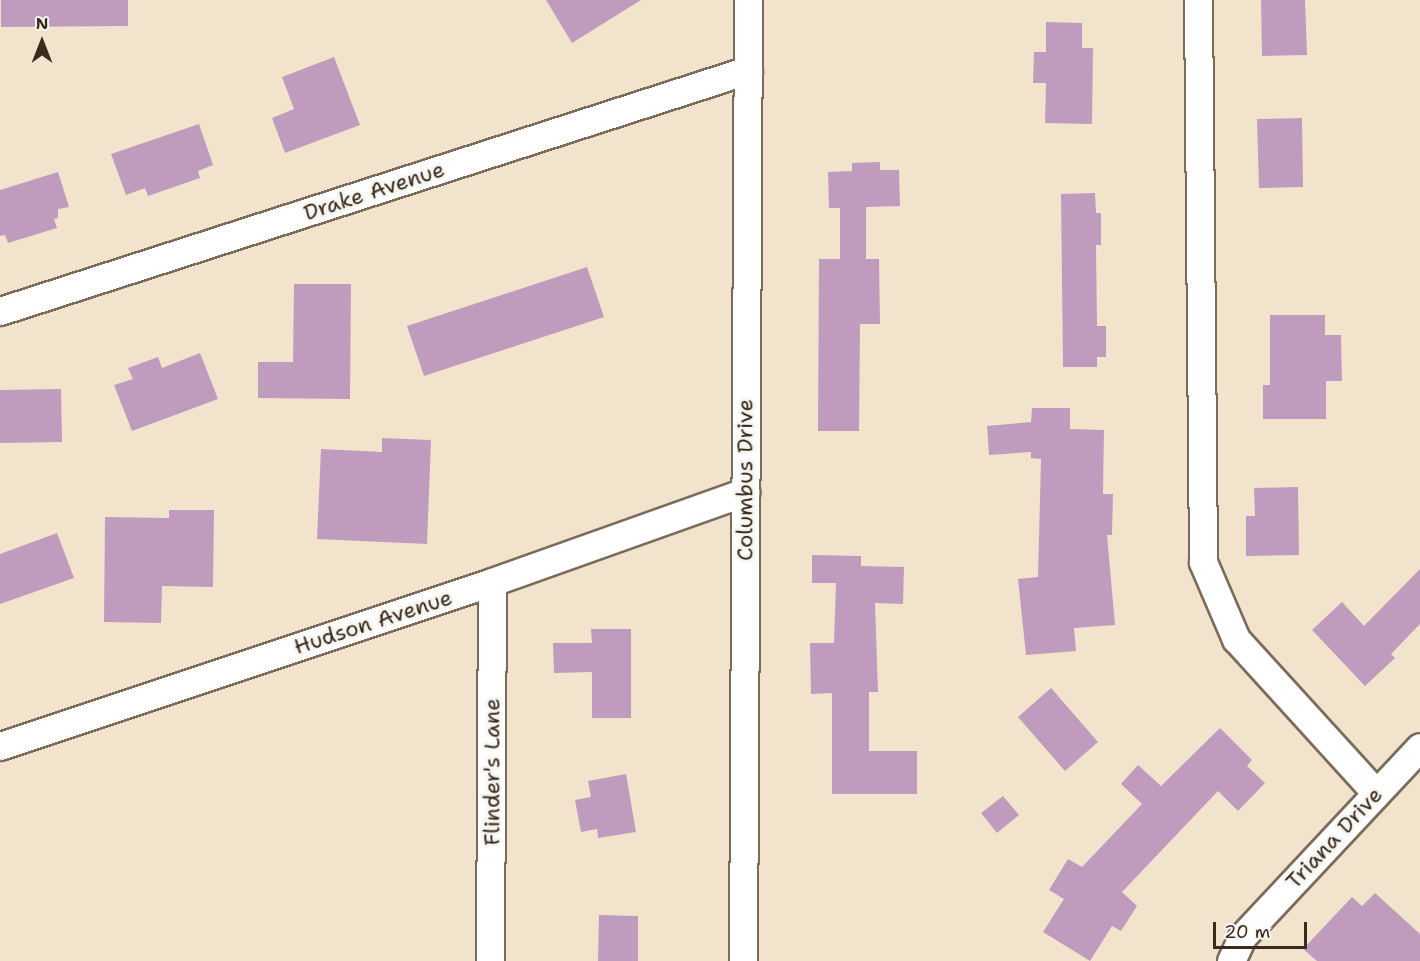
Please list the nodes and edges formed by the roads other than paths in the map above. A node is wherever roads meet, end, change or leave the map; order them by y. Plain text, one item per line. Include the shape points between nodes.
1 (748, 0) edge
2 (1198, 0) edge
3 (748, 70) junction
4 (0, 311) edge
5 (745, 492) junction
6 (492, 582) junction
7 (0, 746) edge
8 (1420, 747) edge
9 (1375, 792) junction
10 (490, 961) edge
11 (742, 961) edge
12 (1231, 961) edge

1 - 3 street, Columbus Drive
2 - 9 street via 1203,562 1236,639
3 - 4 street, Drake Avenue
3 - 5 street, Columbus Drive
5 - 6 street, Hudson Avenue
5 - 11 street, Columbus Drive
6 - 7 street, Hudson Avenue
6 - 10 street, Flinder's Lane
8 - 9 street, Triana Drive
9 - 12 street, Triana Drive via 1242,937

